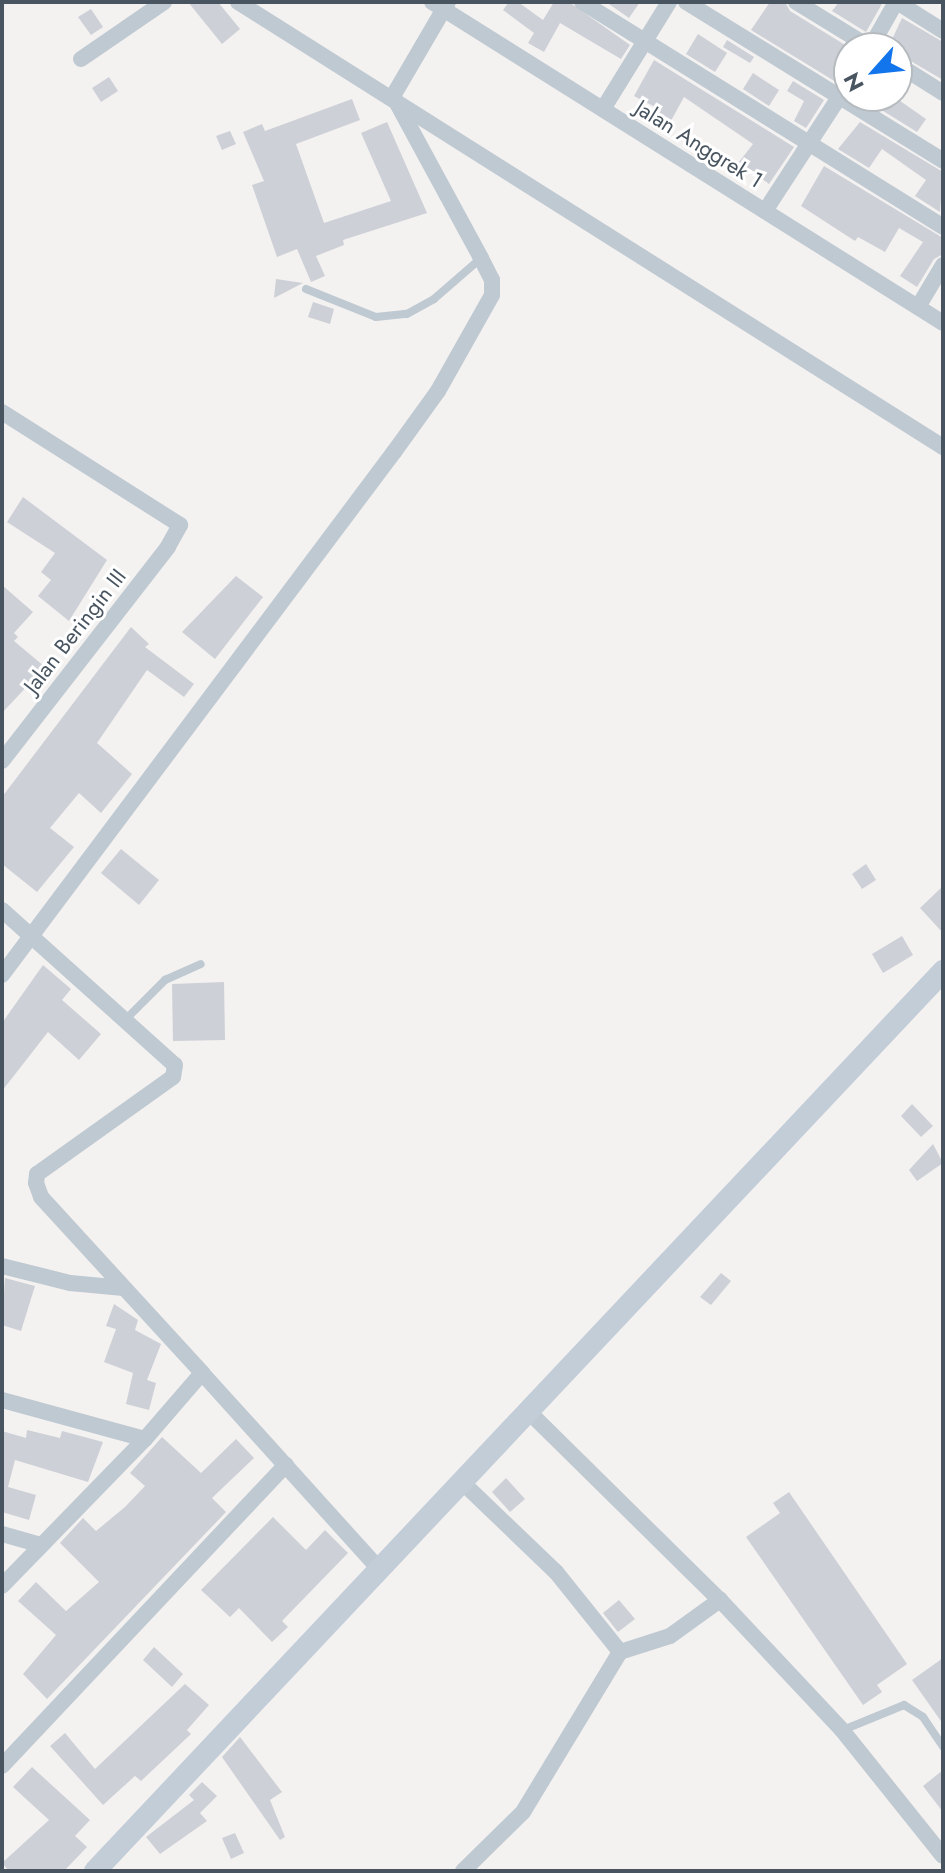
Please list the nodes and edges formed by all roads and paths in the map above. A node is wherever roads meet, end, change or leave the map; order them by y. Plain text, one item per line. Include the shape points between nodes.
1 (164, 2) edge
2 (238, 2) edge
3 (582, 2) edge
4 (669, 2) edge
5 (686, 2) edge
6 (796, 2) edge
7 (897, 2) edge
8 (441, 4) edge
9 (943, 31) edge
10 (845, 32) edge
11 (880, 32) edge
12 (646, 41) junction
13 (81, 59) dead end
14 (913, 74) edge
15 (833, 82) edge
16 (397, 90) junction
17 (943, 93) edge
18 (833, 104) edge
19 (603, 109) junction
20 (877, 112) edge
21 (807, 140) junction
22 (943, 161) edge
23 (765, 211) junction
24 (943, 227) edge
25 (481, 258) junction
26 (943, 265) edge
27 (306, 289) dead end
28 (918, 307) junction
29 (943, 323) edge
30 (2, 412) edge
31 (943, 447) edge
32 (2, 761) edge
33 (2, 910) edge
34 (31, 935) junction
35 (201, 964) dead end
36 (943, 971) edge
37 (2, 975) edge
38 (127, 1018) junction
39 (2, 1266) edge
40 (124, 1288) junction
41 (202, 1373) junction
42 (2, 1400) edge
43 (527, 1410) junction
44 (145, 1439) junction
45 (286, 1465) junction
46 (461, 1481) junction
47 (2, 1534) edge
48 (41, 1545) junction
49 (379, 1569) junction
50 (2, 1586) edge
51 (720, 1600) junction
52 (620, 1652) junction
53 (842, 1730) junction
54 (943, 1747) edge
55 (2, 1766) edge
56 (943, 1856) edge
57 (99, 1870) edge
58 (463, 1871) edge

1 - 13 street
2 - 16 street
3 - 12 street
4 - 12 street
5 - 15 street
6 - 10 street
7 - 9 street
7 - 11 street
8 - 16 street via 435,29
8 - 19 street, Jalan Anggrek 1
12 - 19 street
12 - 21 street
14 - 17 street
16 - 25 street
16 - 31 street
18 - 21 street
19 - 23 street, Jalan Anggrek 1
20 - 22 street
21 - 23 street
21 - 24 street
23 - 28 street, Jalan Anggrek 1
25 - 27 lane via 434,299 407,314 376,317
25 - 34 street via 492,280 492,295 438,391
26 - 28 street
28 - 29 street, Jalan Anggrek 1
30 - 32 street, Jalan Beringin III via 180,525
33 - 34 street
34 - 37 street
34 - 38 street
35 - 38 lane via 165,980
36 - 43 street
38 - 40 street via 177,1071 37,1174 36,1183 41,1197
39 - 40 street via 70,1283
40 - 41 street
41 - 44 street
41 - 45 street
42 - 44 street
43 - 46 street
43 - 51 street
44 - 48 street
45 - 49 street
45 - 55 street
46 - 49 street
46 - 52 street via 556,1572
47 - 48 street
48 - 50 street
49 - 57 street
51 - 52 street via 670,1636
51 - 53 street
52 - 58 street via 523,1812
53 - 54 lane via 904,1705 923,1717
53 - 56 street

